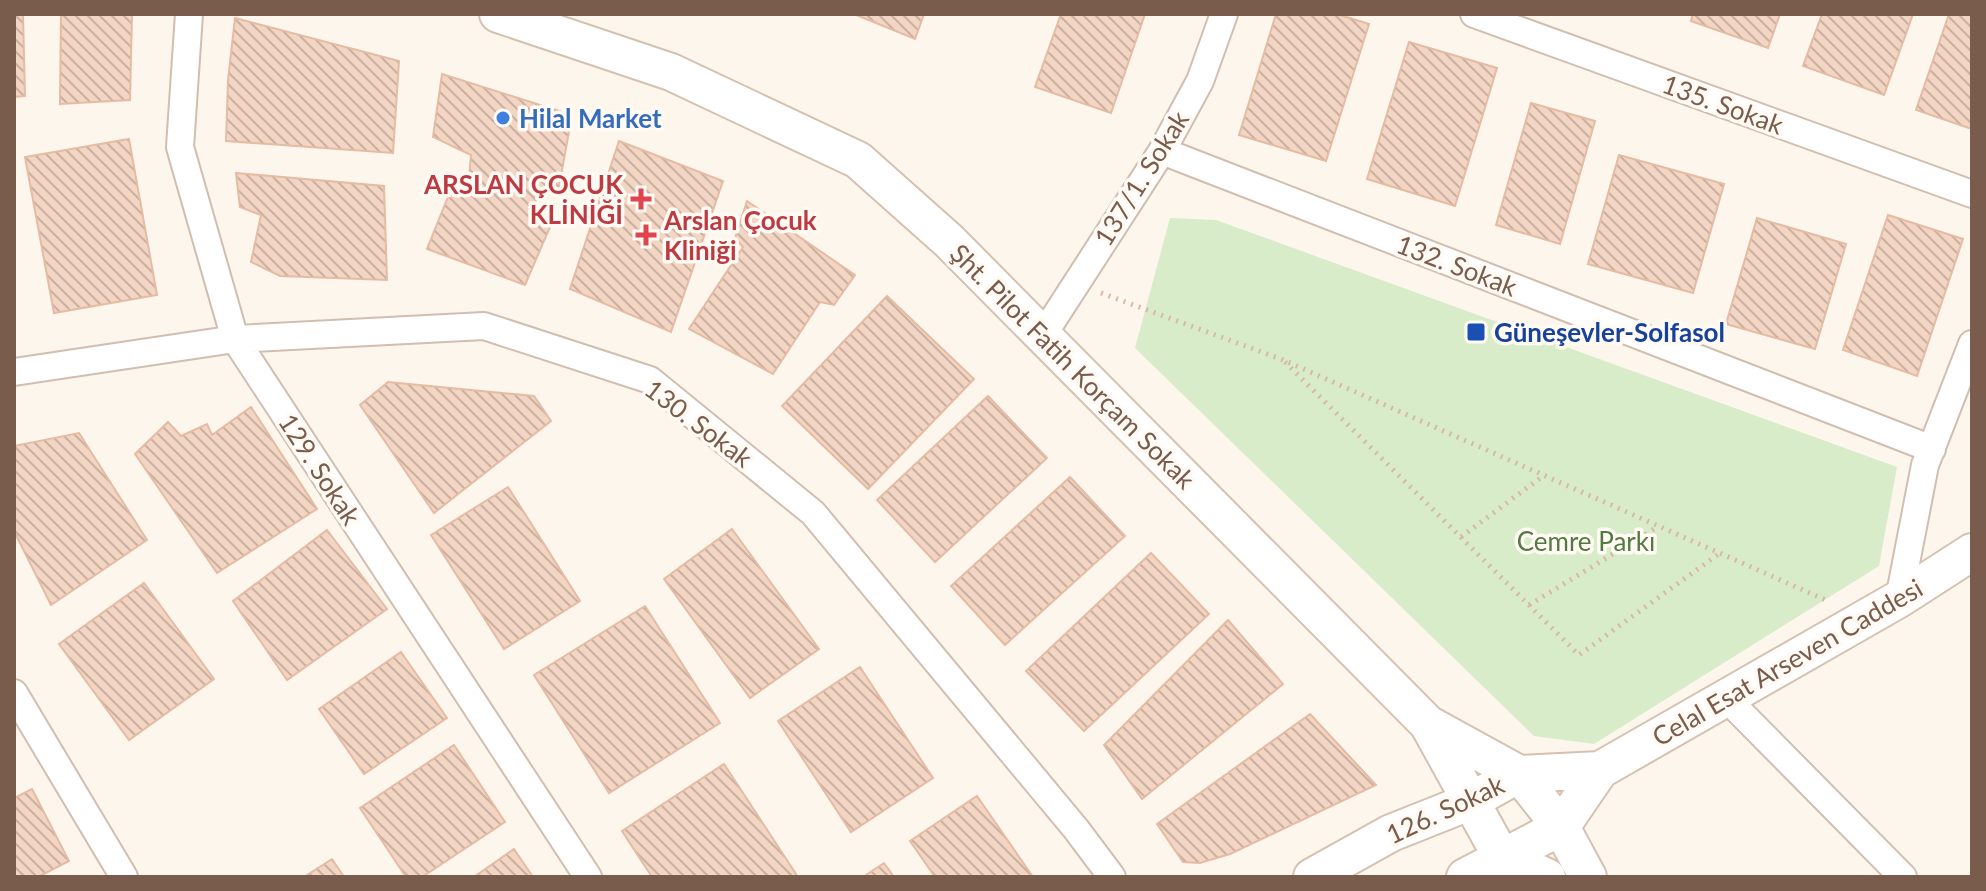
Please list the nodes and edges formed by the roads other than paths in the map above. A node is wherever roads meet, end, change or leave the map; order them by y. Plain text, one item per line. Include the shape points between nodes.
1 (189, 14) edge
2 (498, 14) edge
3 (569, 14) edge
4 (1224, 14) edge
5 (1474, 14) edge
6 (671, 72) junction
7 (1162, 151) junction
8 (1972, 194) edge
9 (1043, 335) junction
10 (235, 339) junction
11 (1972, 344) edge
12 (14, 372) edge
13 (1932, 449) junction
14 (1970, 556) edge
15 (1899, 599) junction
16 (14, 693) edge
17 (1726, 698) junction
18 (21, 719) edge
19 (1428, 724) junction
20 (1600, 770) junction
21 (1519, 774) junction
22 (1469, 802) junction
23 (1561, 827) junction
24 (1501, 856) junction
25 (124, 877) edge
26 (588, 877) edge
27 (1112, 877) edge
28 (1312, 877) edge
29 (1465, 877) edge
30 (1547, 877) edge
31 (1588, 877) edge
32 (1903, 877) edge

1 - 10 street, 129. Sokak via 180,147
2 - 6 main road, Şht. Pilot Fatih Korçam Sokak
3 - 6 main road, Şht. Pilot Fatih Korçam Sokak
4 - 7 street, 137/1. Sokak via 1200,81
5 - 8 street, 135. Sokak
6 - 9 main road, Şht. Pilot Fatih Korçam Sokak via 858,160
7 - 9 street, 137/1. Sokak
7 - 13 street, 132. Sokak
9 - 19 main road, Şht. Pilot Fatih Korçam Sokak
10 - 12 street, 130. Sokak
10 - 26 street, 129. Sokak
10 - 27 street, 130. Sokak via 484,326 650,380 813,513
11 - 13 street
13 - 15 street
14 - 15 main road, Celal Esat Arseven Caddesi
15 - 17 main road, Celal Esat Arseven Caddesi
16 - 18 street
17 - 20 main road, Celal Esat Arseven Caddesi
17 - 32 street
18 - 25 street
19 - 21 main road
19 - 22 main road
20 - 21 main road, 126. Sokak
20 - 23 main road
21 - 22 main road, 126. Sokak
21 - 23 main road
22 - 24 main road
22 - 28 main road, 126. Sokak via 1391,833
23 - 24 main road
23 - 31 main road
24 - 29 main road
24 - 30 main road

